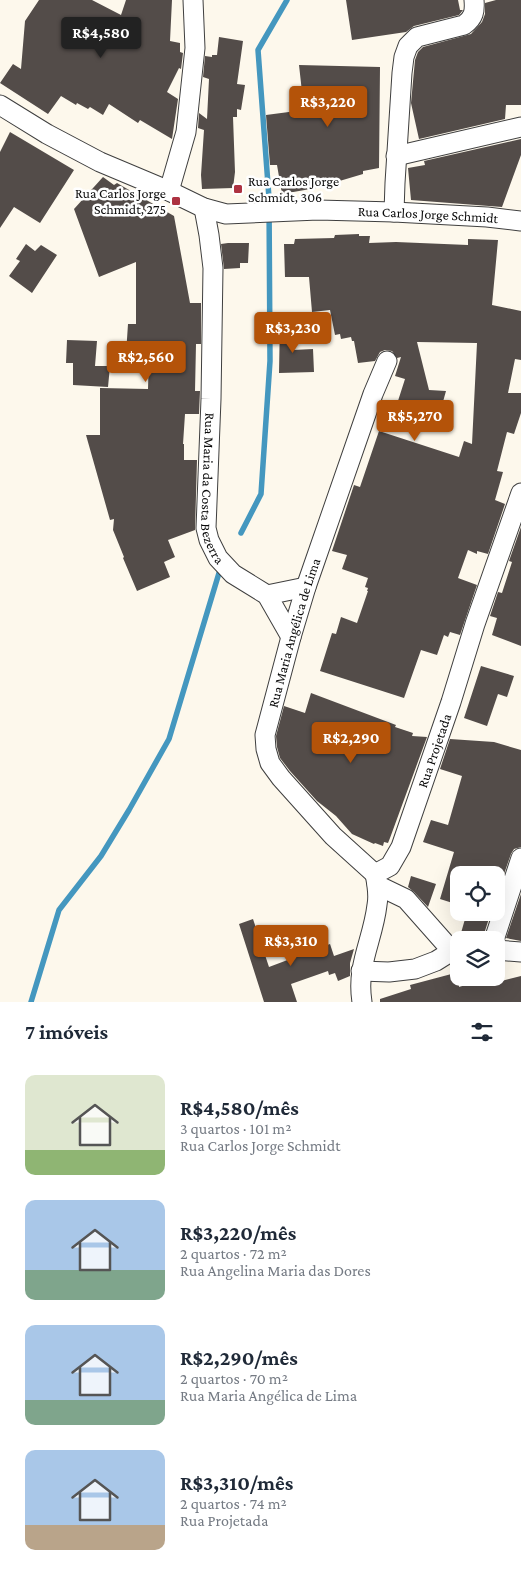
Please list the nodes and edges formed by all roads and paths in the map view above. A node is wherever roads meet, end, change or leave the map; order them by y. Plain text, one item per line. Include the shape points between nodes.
1 (193, 0) edge
2 (474, 0) edge
3 (0, 105) edge
4 (521, 127) edge
5 (396, 156) junction
6 (169, 191) junction
7 (204, 208) junction
8 (394, 212) junction
9 (521, 221) edge
10 (387, 361) dead end
11 (521, 494) edge
12 (306, 587) junction
13 (267, 595) junction
14 (291, 637) junction
15 (521, 858) edge
16 (376, 879) junction
17 (497, 931) edge
18 (450, 946) edge
19 (505, 951) edge
20 (521, 952) edge
21 (450, 954) edge
22 (361, 971) junction
23 (362, 1002) edge

1 - 6 street via 195,48 187,122
2 - 5 street via 475,11 470,22 418,37 408,46 402,73
3 - 6 street, Rua Carlos Jorge Schmidt via 100,162
4 - 5 street
5 - 8 street
6 - 7 street, Rua Carlos Jorge Schmidt
7 - 8 street, Rua Carlos Jorge Schmidt via 226,214 318,210
7 - 13 street, Rua Maria da Costa Bezerra via 213,268 206,528 214,551 227,568
8 - 9 street, Rua Carlos Jorge Schmidt
10 - 12 street, Rua Maria Angélica de Lima
11 - 16 street, Rua Projetada via 401,847 390,866
12 - 13 street
12 - 14 street, Rua Maria Angélica de Lima
13 - 14 street, Rua Maria da Costa Bezerra
14 - 16 street, Rua Maria Angélica de Lima via 265,735 270,763 313,816
15 - 17 street
16 - 18 street, Rua Maria Angélica de Lima via 406,899
16 - 22 street via 378,905
19 - 20 street
21 - 22 street via 415,969
22 - 23 street

